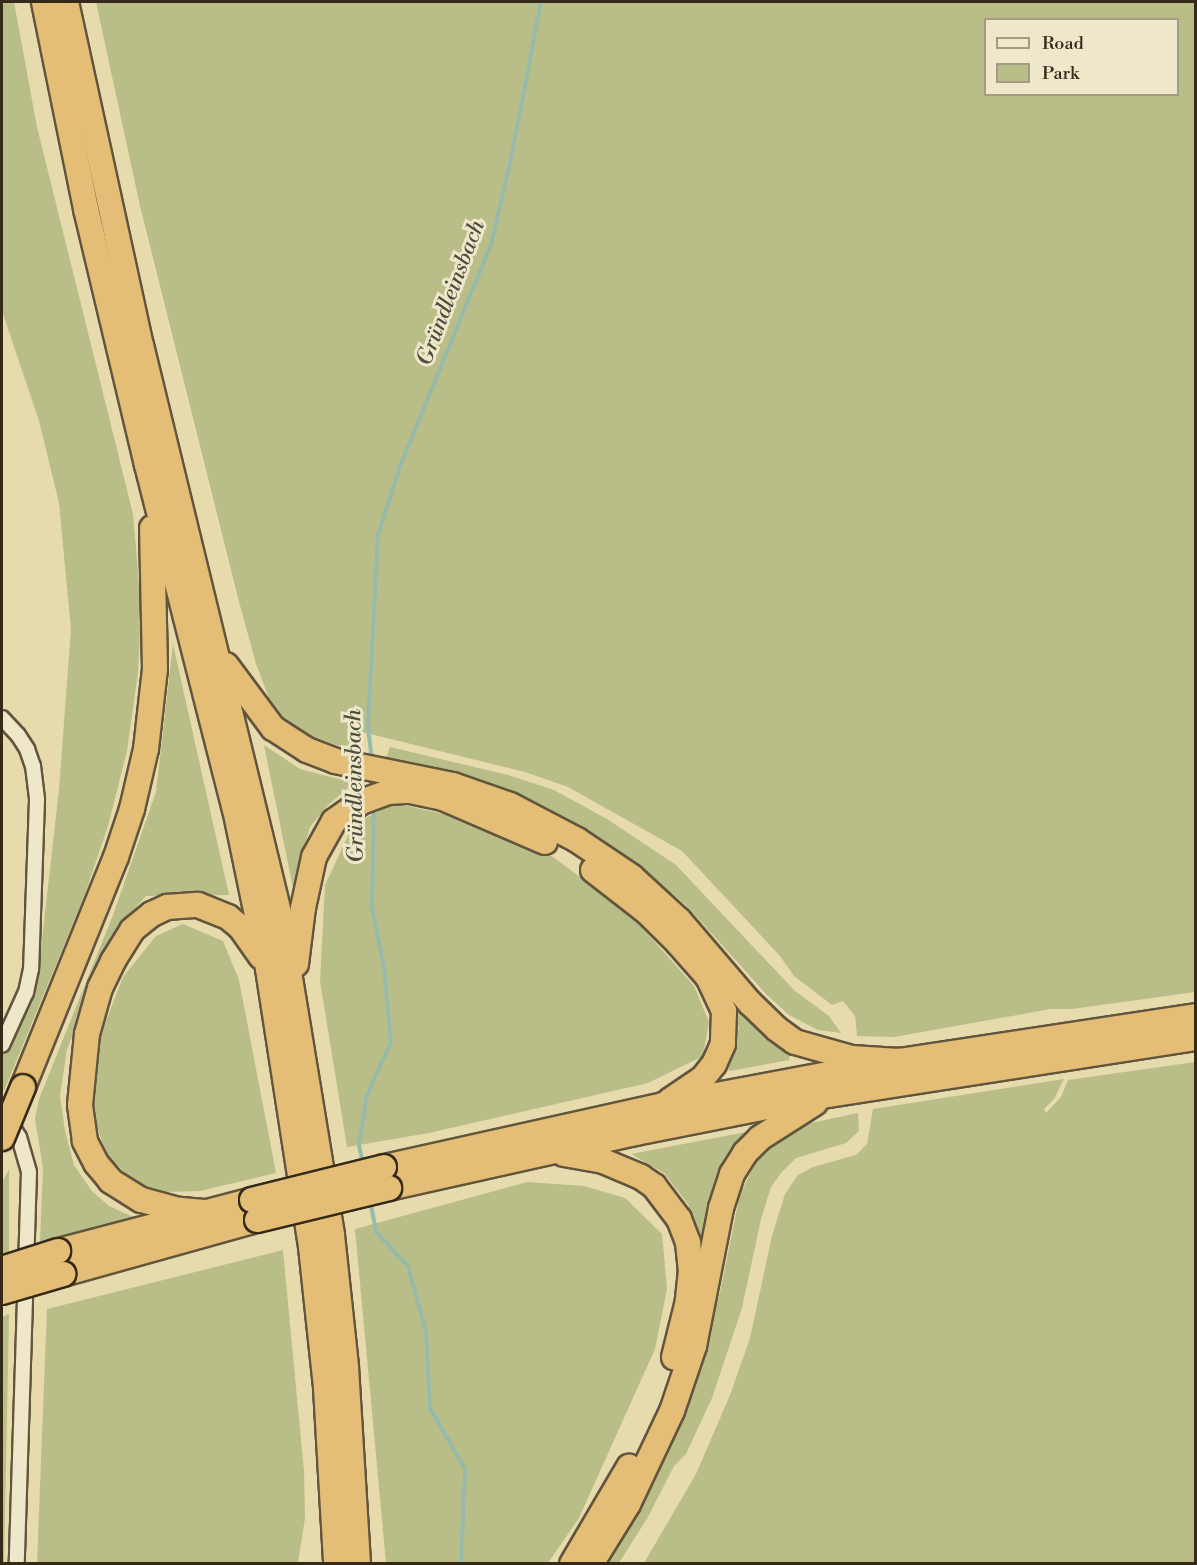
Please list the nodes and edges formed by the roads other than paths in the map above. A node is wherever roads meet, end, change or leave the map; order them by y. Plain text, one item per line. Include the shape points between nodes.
1 (44, 2) edge
2 (66, 2) edge
3 (147, 465) junction
4 (218, 652) junction
5 (2, 718) edge
6 (389, 781) junction
7 (268, 969) junction
8 (293, 990) junction
9 (1196, 1016) edge
10 (1196, 1038) edge
11 (1097, 1041) junction
12 (2, 1045) edge
13 (894, 1067) junction
14 (828, 1079) junction
15 (663, 1105) junction
16 (2, 1110) edge
17 (2, 1138) edge
18 (549, 1152) junction
19 (387, 1178) junction
20 (254, 1210) junction
21 (204, 1212) junction
22 (60, 1263) junction
23 (2, 1269) edge
24 (2, 1292) edge
25 (333, 1481) junction
26 (357, 1539) junction
27 (17, 1563) edge
28 (319, 1563) edge
29 (336, 1563) edge
30 (358, 1563) edge
31 (366, 1563) edge
32 (572, 1563) edge
33 (591, 1563) edge

1 - 3 highway via 86,209
2 - 4 highway via 141,345
3 - 7 highway via 235,809
3 - 17 highway, bridge via 156,622 152,712 146,749 116,857
4 - 6 highway via 246,696 273,728 308,750 356,765
4 - 8 highway via 280,917
5 - 12 street via 27,749 38,800 31,969 26,992
6 - 8 highway via 334,821 314,857
6 - 14 highway via 453,785 510,805 577,840 632,877 679,920 750,1003 795,1042
6 - 15 highway via 529,833 576,858 647,912 708,977 724,1011 723,1044 703,1078
7 - 21 highway via 241,928 228,917 198,905 167,907 132,930 112,961 87,1034 80,1105 85,1141 96,1164 111,1181 141,1200
7 - 25 highway via 311,1247
8 - 26 highway via 332,1235 346,1367
9 - 11 highway
10 - 11 highway
11 - 13 highway
13 - 14 highway
13 - 14 highway via 852,1058
14 - 15 highway
14 - 18 highway
14 - 33 highway via 760,1138 732,1174 721,1208 694,1346 672,1411 633,1496
15 - 19 highway
16 - 27 street via 19,1137 29,1172
18 - 19 highway
18 - 32 highway via 603,1161 654,1186 679,1219 688,1243 691,1270 676,1350 653,1418 624,1479
19 - 20 highway, bridge
20 - 21 highway
20 - 22 highway
21 - 22 highway
22 - 23 highway, bridge
22 - 24 highway, bridge
25 - 28 highway
25 - 29 highway
26 - 30 highway
26 - 31 highway

